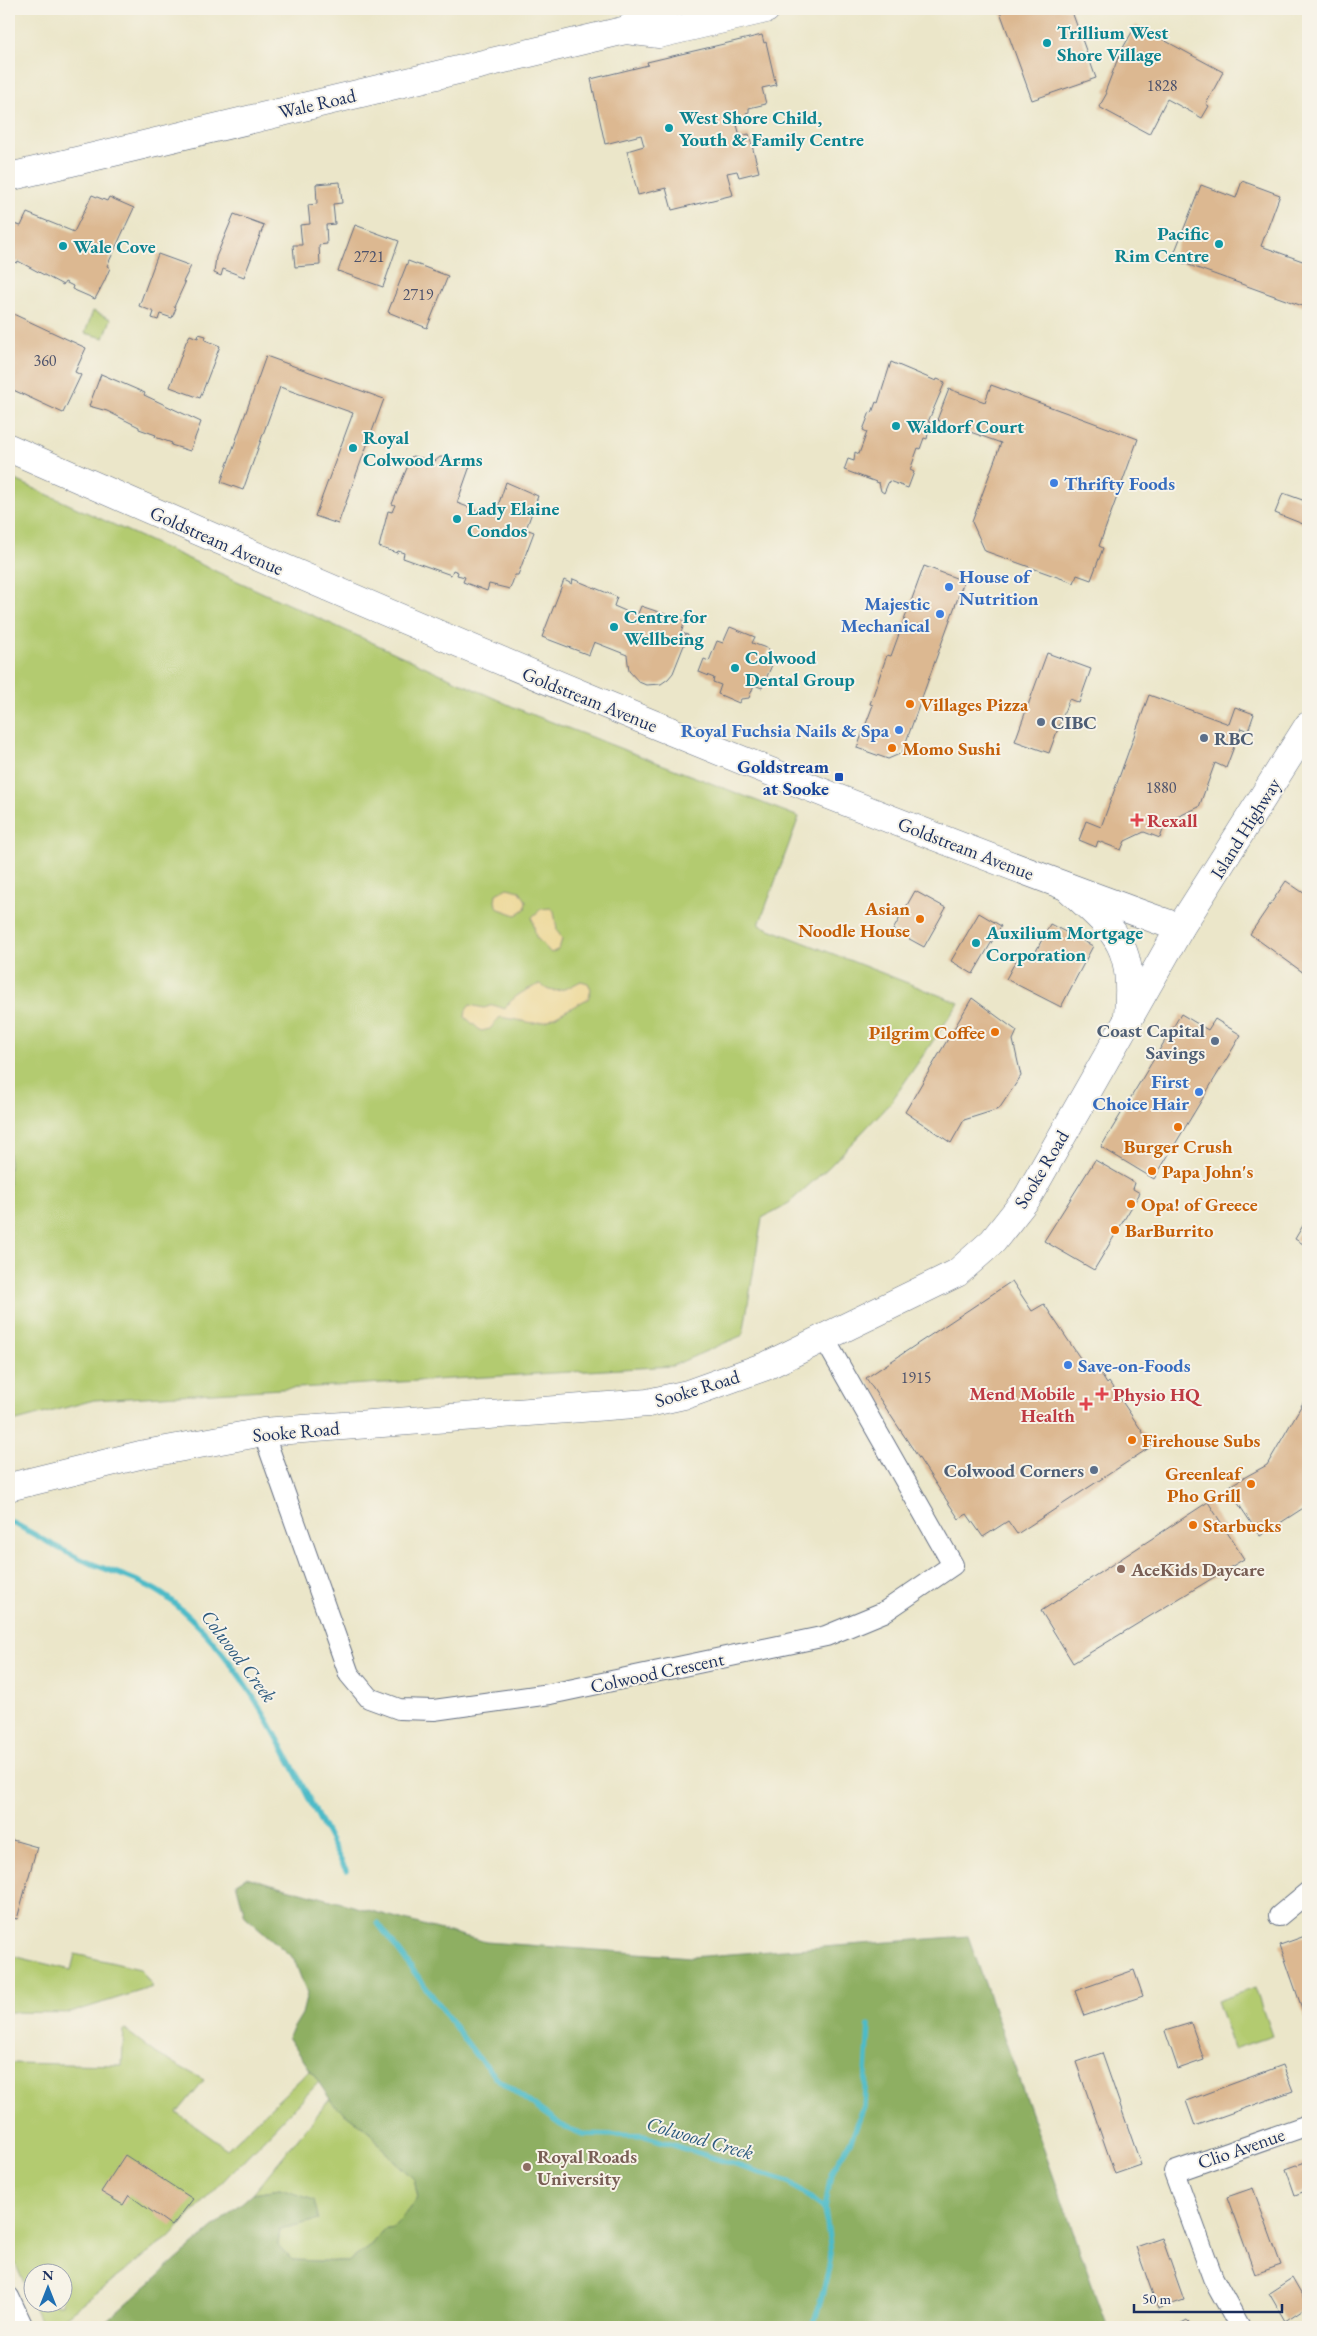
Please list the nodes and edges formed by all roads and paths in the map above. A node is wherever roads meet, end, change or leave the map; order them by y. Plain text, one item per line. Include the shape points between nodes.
1 (665, 9) edge
2 (766, 9) edge
3 (626, 30) junction
4 (9, 177) edge
5 (9, 448) edge
6 (1308, 726) edge
7 (1068, 887) junction
8 (1180, 928) junction
9 (1127, 1021) junction
10 (824, 1338) junction
11 (263, 1432) junction
12 (9, 1487) edge
13 (1308, 1892) edge
14 (1279, 1916) dead end
15 (1308, 2124) edge
16 (9, 2297) edge
17 (23, 2327) edge
18 (1240, 2327) edge

1 - 3 main road, Wale Road via 654,11
2 - 3 main road, Wale Road via 659,34
3 - 4 main road, Wale Road
5 - 7 main road, Goldstream Avenue via 530,675
6 - 8 main road, Island Highway
7 - 8 main road, Goldstream Avenue
7 - 9 main road via 1112,928 1124,952 1130,984
8 - 9 main road, Sooke Road
9 - 10 main road, Sooke Road via 1026,1198 993,1241 958,1273
10 - 11 main road, Sooke Road via 726,1382 648,1404
10 - 11 street, Colwood Crescent via 953,1565 884,1612 826,1636 550,1694 434,1710 399,1709 369,1698 349,1674
11 - 12 main road, Sooke Road via 140,1454
13 - 14 street
15 - 18 street, Clio Avenue via 1174,2172 1213,2278
16 - 17 street

